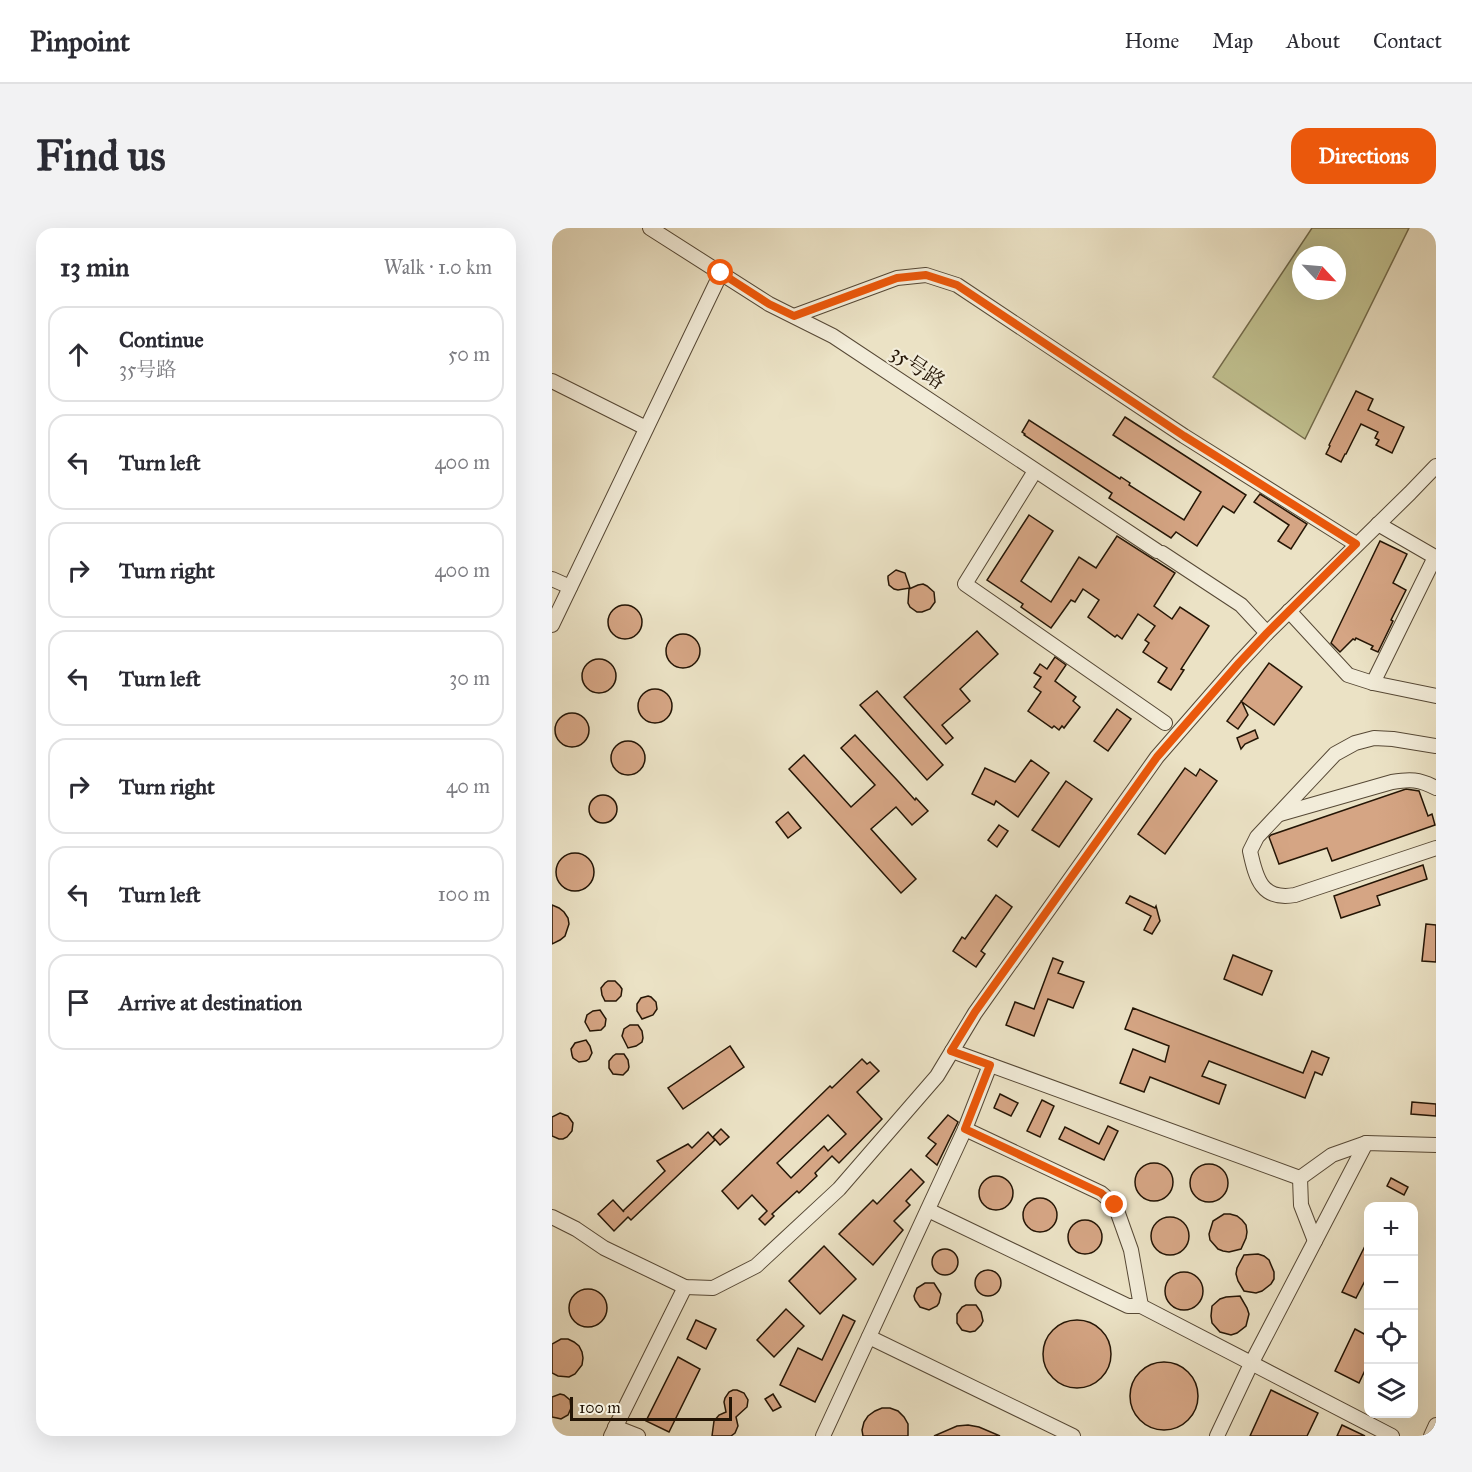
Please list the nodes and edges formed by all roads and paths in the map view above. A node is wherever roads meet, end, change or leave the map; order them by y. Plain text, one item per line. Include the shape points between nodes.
1 (650, 228) edge
2 (721, 273) junction
3 (794, 316) junction
4 (552, 381) edge
5 (646, 428) junction
6 (1436, 466) edge
7 (1035, 471) junction
8 (1378, 524) junction
9 (1356, 544) junction
10 (552, 579) edge
11 (570, 587) junction
12 (1289, 611) junction
13 (552, 625) edge
14 (1267, 633) junction
15 (1373, 683) junction
16 (1436, 696) edge
17 (1165, 723) dead end
18 (1436, 746) edge
19 (1436, 788) edge
20 (1280, 814) junction
21 (1436, 848) edge
22 (951, 1051) junction
23 (990, 1065) junction
24 (965, 1129) junction
25 (1366, 1143) junction
26 (1436, 1145) edge
27 (1300, 1178) junction
28 (928, 1210) junction
29 (552, 1217) edge
30 (1315, 1240) junction
31 (685, 1287) junction
32 (1141, 1306) junction
33 (869, 1336) junction
34 (1251, 1364) junction
35 (1436, 1425) edge
36 (613, 1432) edge
37 (638, 1436) edge
38 (823, 1436) edge
39 (1073, 1436) edge
40 (1217, 1436) edge
41 (1392, 1436) edge
42 (1431, 1436) edge

1 - 2 street, 35号路
2 - 3 street, 35号路
2 - 5 street
3 - 7 street, 35号路 via 833,336
3 - 9 street via 897,278 926,275 957,285 1184,436
4 - 5 street
5 - 11 street
6 - 8 street
7 - 14 street, 35号路 via 1241,605
7 - 17 street via 965,584
8 - 9 street
8 - 15 street via 1435,557
9 - 12 street
10 - 11 street
11 - 13 street
12 - 14 street
12 - 15 street via 1348,675
14 - 22 street via 1157,757
15 - 16 street
18 - 20 street via 1374,738 1355,743 1335,754
19 - 20 street via 1408,779
20 - 21 street via 1257,837 1250,851 1265,891 1274,896 1294,896
22 - 23 street
22 - 31 street via 937,1076 839,1189 756,1266 713,1288
23 - 24 street
23 - 27 street
24 - 28 street
24 - 32 street via 1101,1193 1115,1205 1131,1250
25 - 26 street
25 - 27 street via 1332,1155
25 - 30 street
27 - 30 street via 1301,1205
28 - 32 street via 1128,1306
28 - 33 street
29 - 31 street via 604,1248
30 - 34 street
31 - 36 street
32 - 34 street
33 - 38 street
33 - 39 street
34 - 40 street
34 - 41 street
35 - 42 street
36 - 37 street

